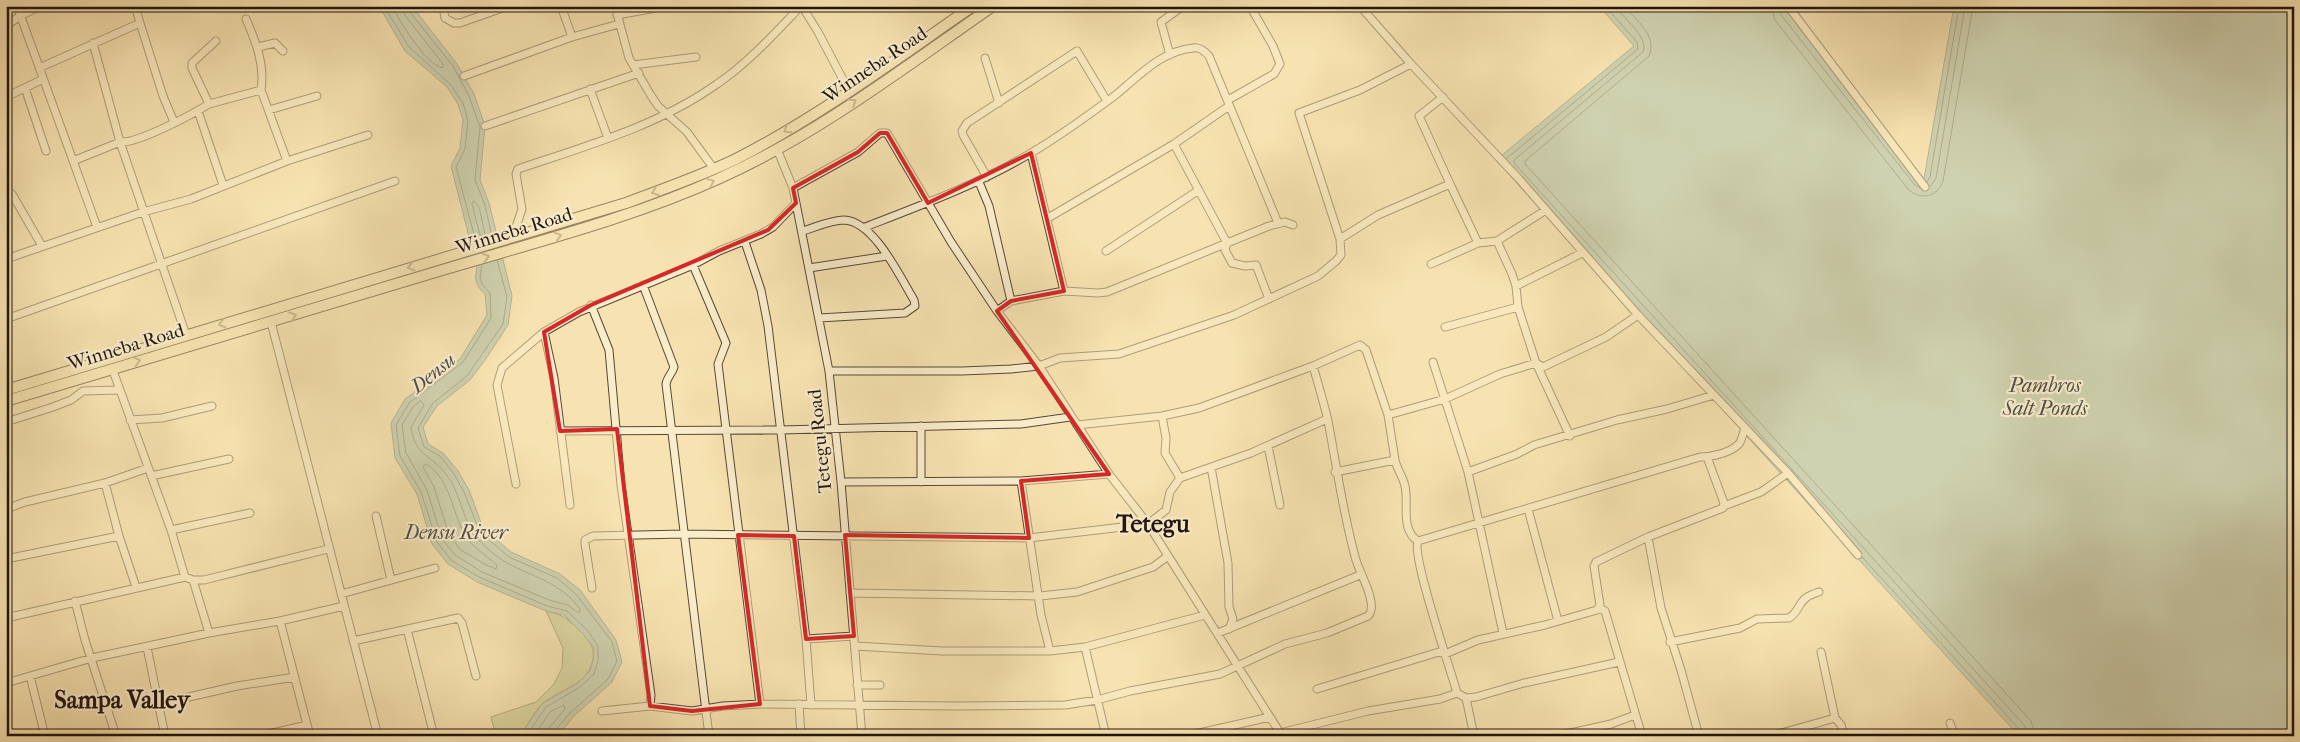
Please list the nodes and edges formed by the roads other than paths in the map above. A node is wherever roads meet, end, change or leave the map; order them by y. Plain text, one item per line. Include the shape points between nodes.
1 (17, 6) edge
2 (40, 6) edge
3 (135, 6) edge
4 (443, 6) edge
5 (508, 6) edge
6 (561, 6) edge
7 (615, 6) edge
8 (667, 6) edge
9 (801, 6) edge
10 (973, 6) edge
11 (992, 6) edge
12 (1183, 6) edge
13 (1250, 6) edge
14 (1360, 6) edge
15 (1788, 6) edge
16 (617, 15) junction
17 (20, 16) junction
18 (246, 19) dead end
19 (140, 23) junction
20 (619, 24) junction
21 (6, 26) edge
22 (572, 37) junction
23 (216, 41) dead end
24 (93, 43) junction
25 (258, 47) junction
26 (283, 51) dead end
27 (1170, 54) junction
28 (696, 57) dead end
29 (985, 58) dead end
30 (1410, 64) junction
31 (633, 65) junction
32 (39, 68) junction
33 (639, 73) junction
34 (464, 76) dead end
35 (43, 79) junction
36 (25, 88) junction
37 (590, 89) junction
38 (261, 90) junction
39 (849, 91) junction
40 (316, 96) dead end
41 (6, 97) edge
42 (1443, 97) junction
43 (1107, 101) junction
44 (999, 103) junction
45 (1228, 103) junction
46 (209, 104) junction
47 (269, 110) junction
48 (198, 111) junction
49 (665, 113) junction
50 (174, 122) junction
51 (485, 126) dead end
52 (368, 135) dead end
53 (608, 138) junction
54 (120, 142) junction
55 (1174, 144) junction
56 (777, 149) junction
57 (46, 151) dead end
58 (1031, 153) junction
59 (73, 161) junction
60 (287, 161) junction
61 (714, 169) junction
62 (987, 177) junction
63 (395, 181) dead end
64 (979, 182) junction
65 (1450, 184) junction
66 (223, 185) junction
67 (1925, 187) dead end
68 (793, 188) junction
69 (7, 189) edge
70 (1199, 190) junction
71 (796, 203) junction
72 (928, 203) junction
73 (1546, 210) junction
74 (143, 212) junction
75 (1048, 218) junction
76 (1278, 223) junction
77 (1293, 225) dead end
78 (97, 227) junction
79 (865, 227) junction
80 (515, 230) dead end
81 (803, 231) junction
82 (1340, 239) junction
83 (745, 242) junction
84 (1496, 242) junction
85 (1227, 243) junction
86 (1478, 244) junction
87 (42, 246) junction
88 (1106, 251) dead end
89 (1582, 252) junction
90 (887, 256) junction
91 (6, 260) edge
92 (161, 264) junction
93 (1431, 264) dead end
94 (693, 265) junction
95 (809, 268) junction
96 (643, 285) junction
97 (1516, 286) junction
98 (1064, 291) junction
99 (1269, 299) junction
100 (1011, 301) junction
101 (591, 305) junction
102 (1518, 307) junction
103 (997, 311) junction
104 (1638, 315) junction
105 (819, 318) junction
106 (6, 319) edge
107 (271, 322) junction
108 (1445, 327) dead end
109 (544, 332) junction
110 (186, 335) junction
111 (1433, 362) dead end
112 (1536, 363) junction
113 (1039, 366) junction
114 (1313, 366) junction
115 (80, 367) junction
116 (112, 368) junction
117 (829, 371) junction
118 (41, 379) junction
119 (75, 381) junction
120 (6, 390) edge
121 (119, 390) junction
122 (82, 391) junction
123 (31, 394) junction
124 (1714, 395) junction
125 (1445, 398) junction
126 (6, 401) edge
127 (212, 406) dead end
128 (1388, 415) junction
129 (1162, 416) junction
130 (1070, 417) junction
131 (130, 420) junction
132 (1328, 420) junction
133 (6, 422) edge
134 (1077, 425) junction
135 (921, 426) junction
136 (836, 427) junction
137 (1745, 428) junction
138 (724, 429) junction
139 (617, 430) junction
140 (780, 430) junction
141 (560, 431) junction
142 (672, 431) junction
143 (1570, 436) junction
144 (1268, 446) junction
145 (1708, 457) junction
146 (229, 459) dead end
147 (1395, 460) junction
148 (1211, 466) junction
149 (148, 468) junction
150 (1335, 472) junction
151 (1468, 472) junction
152 (1788, 473) junction
153 (1109, 474) junction
154 (151, 476) junction
155 (1180, 478) junction
156 (1021, 481) junction
157 (841, 482) junction
158 (920, 482) junction
159 (105, 483) junction
160 (516, 484) dead end
161 (570, 505) dead end
162 (1280, 505) dead end
163 (1724, 506) junction
164 (6, 509) edge
165 (1528, 509) junction
166 (250, 513) dead end
167 (376, 516) dead end
168 (1148, 524) junction
169 (1481, 524) junction
170 (171, 530) junction
171 (683, 534) junction
172 (628, 535) junction
173 (738, 535) junction
174 (845, 535) junction
175 (119, 536) junction
176 (794, 536) junction
177 (1648, 537) junction
178 (1029, 538) junction
179 (1418, 541) junction
180 (328, 549) junction
181 (1858, 555) dead end
182 (1168, 556) junction
183 (6, 559) edge
184 (435, 568) dead end
185 (1360, 575) junction
186 (185, 577) junction
187 (193, 580) junction
188 (392, 580) junction
189 (136, 587) junction
190 (592, 588) dead end
191 (1819, 592) dead end
192 (850, 593) junction
193 (341, 594) junction
194 (1040, 596) junction
195 (75, 601) junction
196 (344, 606) junction
197 (1598, 608) junction
198 (1205, 615) junction
199 (6, 618) edge
200 (280, 621) junction
201 (1558, 621) junction
202 (1229, 628) junction
203 (408, 629) junction
204 (1218, 632) junction
205 (209, 633) junction
206 (1503, 633) junction
207 (854, 636) junction
208 (806, 639) junction
209 (353, 640) junction
210 (1670, 642) junction
211 (854, 646) junction
212 (147, 647) junction
213 (1085, 647) junction
214 (1050, 651) junction
215 (1821, 652) dead end
216 (1446, 654) junction
217 (92, 658) junction
218 (1619, 662) junction
219 (1238, 664) junction
220 (30, 676) junction
221 (476, 676) dead end
222 (295, 677) junction
223 (6, 683) edge
224 (857, 684) junction
225 (880, 685) dead end
226 (1317, 689) dead end
227 (1457, 693) junction
228 (1466, 698) junction
229 (1097, 700) junction
230 (158, 704) junction
231 (760, 704) junction
232 (799, 704) junction
233 (811, 705) junction
234 (650, 706) junction
235 (859, 706) junction
236 (704, 709) junction
237 (602, 710) dead end
238 (1635, 715) junction
239 (1270, 717) junction
240 (1835, 718) junction
241 (1950, 723) dead end
242 (307, 725) junction
243 (44, 734) edge
244 (1281, 734) edge
245 (31, 736) edge
246 (116, 736) edge
247 (165, 736) edge
248 (260, 736) edge
249 (310, 736) edge
250 (378, 736) edge
251 (434, 736) edge
252 (709, 736) edge
253 (801, 736) edge
254 (862, 736) edge
255 (1106, 736) edge
256 (1186, 736) edge
257 (1474, 736) edge
258 (1557, 736) edge
259 (1642, 736) edge
260 (1699, 736) edge
261 (1771, 736) edge
262 (1844, 736) edge
263 (1955, 736) edge

1 - 17 street
2 - 17 street
3 - 19 street
4 - 5 street via 445,18 460,23
6 - 22 street
7 - 16 street
8 - 16 street
9 - 39 street
9 - 49 street via 719,84
10 - 39 highway, Winneba Road
56 -> 11 highway, Winneba Road via 855,101
12 - 27 street via 1161,22
13 - 45 street via 1280,64 1274,74
14 - 30 street
15 - 67 street
16 - 20 street
17 - 21 street
17 - 32 street
18 - 25 street
19 - 24 street
19 - 50 street
20 - 22 street
20 - 31 street
22 - 34 street
23 - 46 street via 192,63
24 - 32 street
24 - 54 street
25 - 26 street via 276,43
25 - 38 street via 263,78
27 - 43 street via 1147,68
27 - 45 street via 1193,48 1203,50 1209,56
28 - 31 street
29 - 44 street
30 - 42 street
30 - 82 street via 1360,90 1299,113
31 - 33 street
32 - 35 street
33 - 37 street
33 - 49 street
35 - 36 street
35 - 59 street
36 - 41 street
36 - 57 street
37 - 51 street
37 - 53 street
38 - 46 street
38 - 47 street
39 -> 61 highway, Winneba Road via 768,141
40 - 47 street
42 - 65 street via 1419,116
42 - 73 street
43 - 44 street via 1076,51
43 - 58 street
44 - 62 street via 967,123 962,131
45 - 55 street
45 - 76 street
46 - 48 street
47 - 60 street
48 - 50 street
48 - 66 street
49 - 53 street
49 - 61 street via 688,132
50 - 54 street via 136,140
52 - 60 street
53 - 80 street via 518,169 522,208
54 - 59 street
54 - 74 street
55 - 70 street
55 - 75 street
56 - 68 street, Tetegu Road
107 -> 56 highway, Winneba Road via 631,212 700,187
58 - 62 street
58 - 75 street
59 - 78 street
60 - 66 street
61 -> 110 highway, Winneba Road via 626,203
62 - 64 street
63 - 92 street
64 - 72 street
64 - 100 street via 989,206
65 - 82 street via 1378,215
65 - 86 street
66 - 74 street via 191,199
68 - 71 street, Tetegu Road
68 - 72 street via 858,152 884,132
69 - 87 street
70 - 85 street
70 - 88 street
71 - 81 street, Tetegu Road
71 - 83 street via 773,227
72 - 79 street
72 - 103 street
73 - 84 street
73 - 89 street
74 - 78 street
74 - 92 street
75 - 98 street
76 - 77 street
76 - 85 street
78 - 87 street
79 - 81 street via 845,220
79 - 90 street
81 - 95 street, Tetegu Road
82 - 99 street via 1341,255 1336,261 1318,276
83 - 94 street
83 - 140 street via 761,290 768,326
84 - 86 street
84 - 97 street
85 - 98 street via 1107,292
85 - 99 street via 1225,250 1232,263 1256,265
86 - 93 street
87 - 91 street
89 - 97 street
89 - 104 street
90 - 95 street
90 - 105 street via 914,300 911,310
92 - 106 street
92 - 110 street
94 - 96 street
94 - 138 street via 726,342 718,364
95 - 105 street, Tetegu Road
96 - 101 street
96 - 142 street via 674,367 666,384
97 - 102 street
98 - 100 street
99 - 113 street via 1234,315 1120,354 1060,358
100 - 103 street
101 - 109 street
101 - 139 street via 609,350
102 - 108 street
102 - 112 street
103 - 113 street
104 - 112 street via 1606,336 1552,363 1543,367
104 - 124 street
105 - 117 street, Tetegu Road
116 -> 107 highway, Winneba Road
107 - 180 street
109 - 141 street
109 - 160 street via 502,368 498,377
110 - 115 highway, Winneba Road
111 - 125 street
112 - 125 street via 1500,374
112 - 143 street
113 - 117 street via 962,371
113 - 130 street
114 - 128 street via 1356,346 1364,346
114 - 129 street via 1219,402
114 - 132 street
115 - 118 highway, Winneba Road
115 - 119 highway
116 - 119 highway, Winneba Road
116 - 121 street
117 - 136 street, Tetegu Road
118 - 120 highway, Winneba Road
118 - 123 highway
119 - 122 street
119 - 123 highway, Winneba Road
121 - 122 street
121 - 131 street
122 - 133 street via 71,400
123 - 126 highway, Winneba Road
124 - 137 street
124 - 143 street via 1616,420
125 - 128 street
125 - 151 street
127 - 131 street via 162,418
128 - 147 street
129 - 134 street
129 - 155 street via 1166,438 1164,450
130 - 134 street
130 - 135 street via 1021,424
131 - 149 street
132 - 144 street
132 - 150 street
134 - 153 street
135 - 136 street
135 - 158 street
136 - 140 street
136 - 157 street, Tetegu Road
137 - 145 street via 1740,443
137 - 152 street
138 - 140 street
138 - 142 street
138 - 173 street
139 - 141 street
139 - 142 street
139 - 172 street
140 - 176 street
141 - 161 street
142 - 171 street
143 - 151 street via 1534,445
144 - 148 street
144 - 162 street
145 - 163 street
145 - 165 street
146 - 154 street
147 - 150 street
147 - 179 street via 1405,485 1407,527
148 - 155 street
148 - 202 street via 1228,563 1229,607 1233,619
149 - 154 street
149 - 159 street
150 - 185 street
151 - 169 street
152 - 163 street via 1761,492
152 - 181 street
153 - 156 street
153 - 168 street
154 - 170 street
155 - 168 street via 1170,492 1166,510
156 - 158 street
156 - 178 street
157 - 158 street
157 - 174 street, Tetegu Road
159 - 164 street
159 - 175 street
163 - 177 street
165 - 169 street
165 - 201 street
166 - 170 street
167 - 188 street
168 - 178 street
168 - 182 street
169 - 179 street
169 - 206 street
170 - 186 street
171 - 172 street
171 - 173 street
171 - 236 street
172 - 190 street via 593,536 586,540
172 - 234 street
173 - 176 street
173 - 231 street
174 - 176 street
174 - 178 street
174 - 192 street, Tetegu Road
175 - 183 street
175 - 189 street
176 - 208 street
177 - 197 street via 1596,562
177 - 210 street
178 - 194 street
179 - 216 street via 1417,552
180 - 187 street
180 - 193 street
182 - 194 street via 1154,567 1104,585
182 - 198 street
184 - 188 street
185 - 202 street
185 - 219 street via 1372,602 1372,613 1368,616
186 - 187 street
186 - 189 street
187 - 205 street
188 - 193 street
189 - 195 street
191 - 210 street via 1804,597 1789,618 1757,619 1740,628
192 - 194 street
192 - 207 street, Tetegu Road
193 - 196 street
194 - 214 street
195 - 199 street
195 - 217 street
196 - 200 street
196 - 209 street
197 - 201 street via 1594,612
197 - 218 street via 1605,611
198 - 204 street
198 - 213 street
200 - 205 street
200 - 222 street
201 - 206 street
202 - 204 street
203 - 209 street
203 - 221 street via 458,618
203 - 251 street
204 - 219 street
205 - 212 street
206 - 216 street
207 - 208 street
207 - 211 street, Tetegu Road
208 - 233 street
209 - 250 street
210 - 260 street
211 - 214 street via 942,651
211 - 224 street, Tetegu Road
212 - 217 street
212 - 230 street
213 - 214 street
213 - 229 street
215 - 240 street
216 - 226 street via 1439,652
216 - 227 street
217 - 220 street
217 - 246 street
218 - 228 street
218 - 238 street
219 - 229 street via 1220,674
219 - 239 street
220 - 223 street
220 - 243 street
222 - 230 street
222 - 242 street
224 - 225 street
224 - 235 street, Tetegu Road
227 - 228 street
227 - 244 street
228 - 257 street
229 - 235 street via 1051,706
229 - 255 street
230 - 247 street
231 - 232 street
231 - 236 street
232 - 233 street
232 - 253 street
233 - 235 street
234 - 236 street via 692,712
234 - 237 street
235 - 254 street, Tetegu Road
236 - 252 street
238 - 258 street
238 - 259 street
239 - 244 street
239 - 256 street
240 - 261 street
240 - 262 street
241 - 263 street
242 - 248 street
242 - 249 street
243 - 245 street

